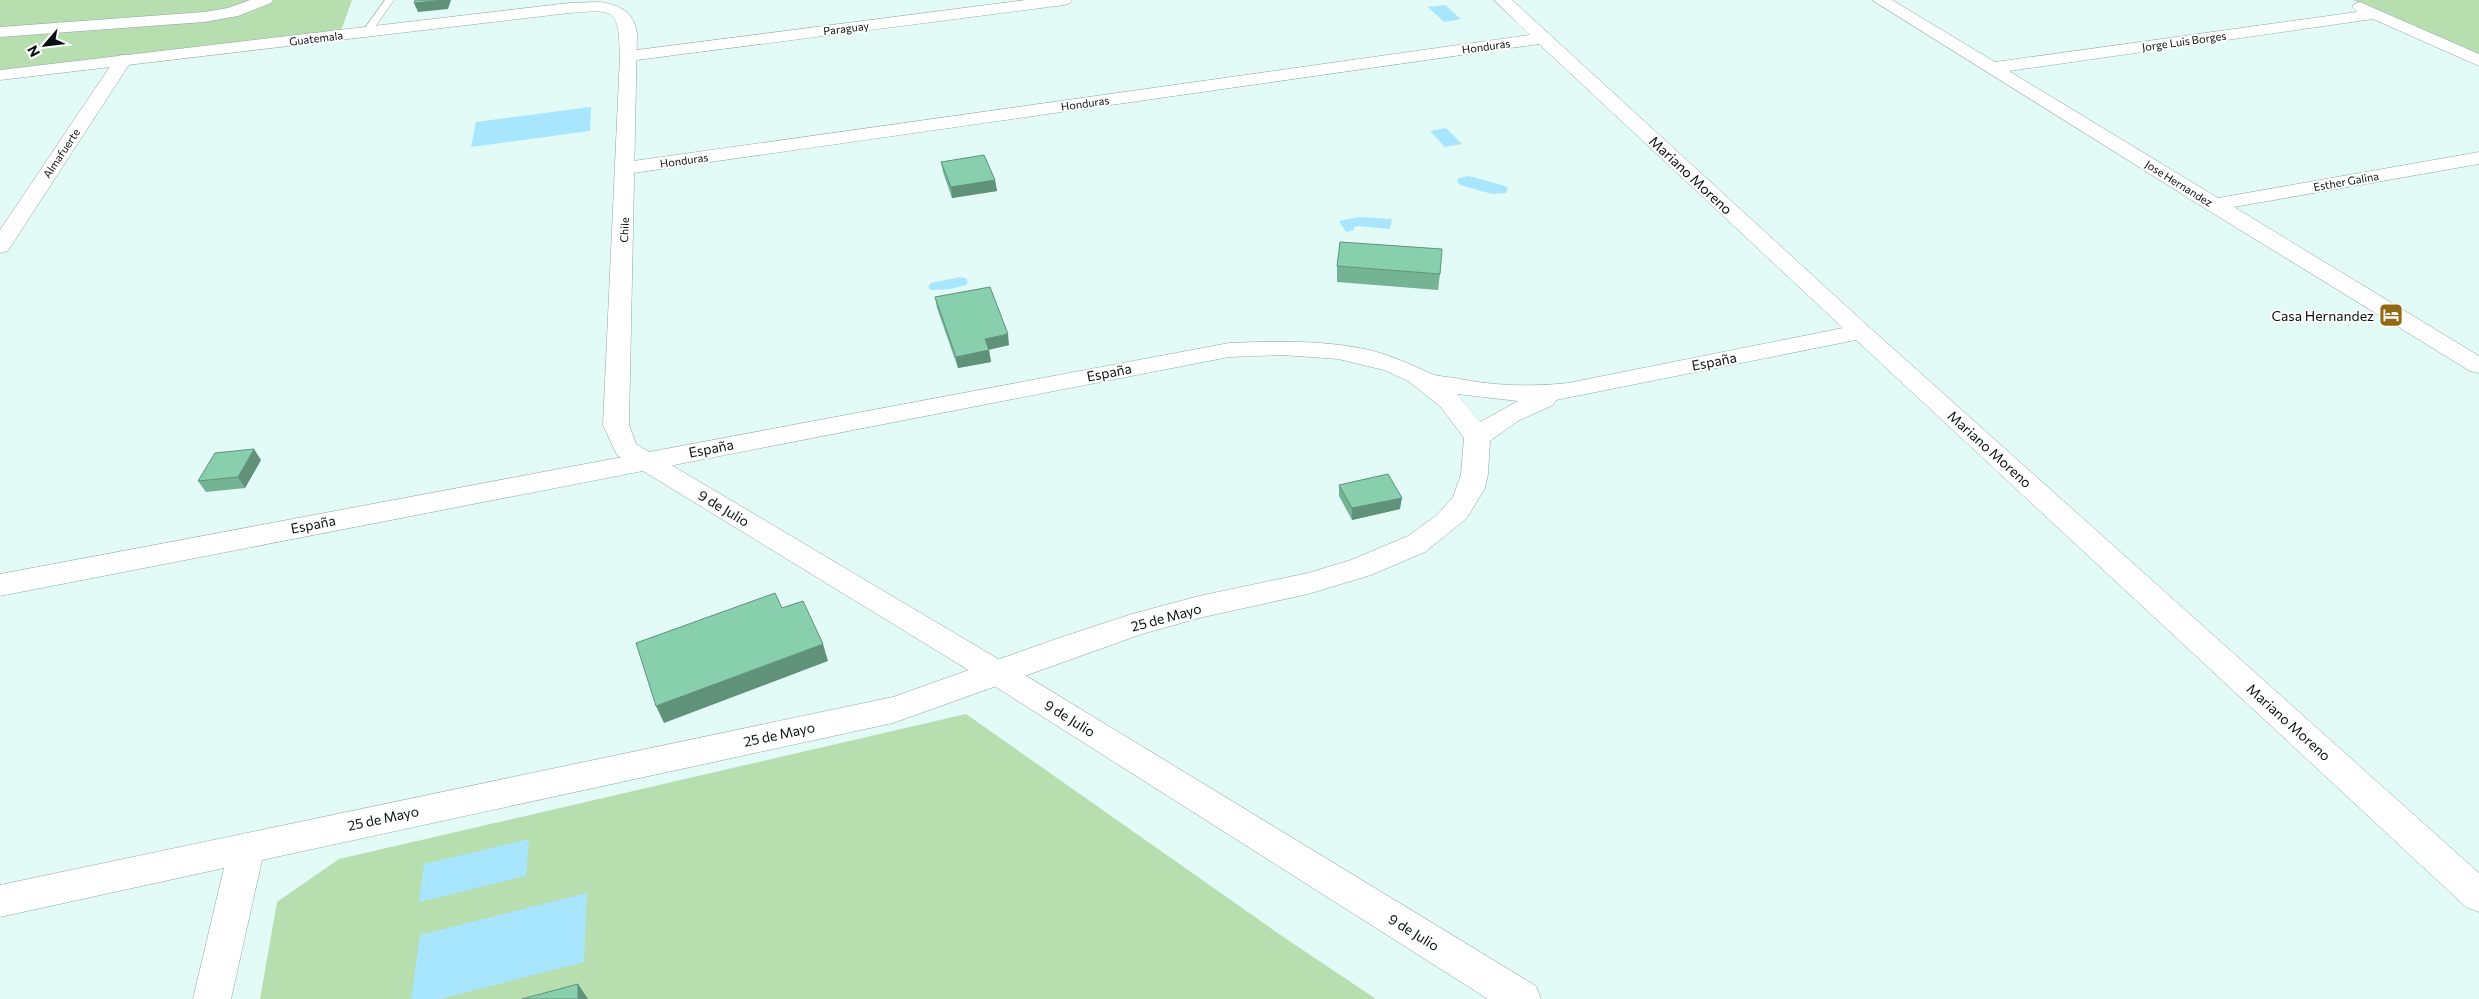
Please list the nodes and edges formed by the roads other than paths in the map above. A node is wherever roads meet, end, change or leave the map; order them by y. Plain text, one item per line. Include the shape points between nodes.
1 (265, 0) edge
2 (390, 0) edge
3 (1064, 0) edge
4 (1502, 0) edge
5 (1880, 0) edge
6 (2345, 0) edge
7 (569, 4) edge
8 (2375, 14) junction
9 (626, 22) joint
10 (0, 32) edge
11 (366, 32) junction
12 (1543, 38) junction
13 (629, 56) junction
14 (123, 60) junction
15 (2479, 60) edge
16 (1993, 68) junction
17 (0, 75) edge
18 (2479, 158) edge
19 (626, 168) junction
20 (2213, 205) junction
21 (0, 246) edge
22 (1861, 332) junction
23 (2479, 366) edge
24 (1420, 378) junction
25 (1568, 391) junction
26 (620, 438) joint
27 (1477, 438) junction
28 (644, 460) junction
29 (0, 585) edge
30 (999, 674) junction
31 (247, 847) junction
32 (2479, 896) edge
33 (0, 901) edge
34 (212, 999) edge
35 (1522, 999) edge

1 - 10 street via 232,12 204,16
2 - 11 lane
3 - 13 street, Paraguay
4 - 12 street, Mariano Moreno
5 - 16 street, Jose Hernandez
6 - 8 street
7 - 9 street, Guatemala via 614,10
7 - 11 street, Guatemala
8 - 15 street
8 - 16 street, Jorge Luis Borges
9 - 13 street, Chile
11 - 14 street, Guatemala
12 - 19 street, Honduras
12 - 22 street, Mariano Moreno
13 - 19 street, Chile
14 - 17 street, Guatemala
14 - 21 street, Almafuerte
16 - 20 street, Jose Hernandez
18 - 20 street, Esther Galina
19 - 26 street, Chile via 616,425
20 - 23 street, Jose Hernandez
22 - 25 street, España
22 - 32 street, Mariano Moreno
24 - 25 street, España via 1462,389 1504,394
24 - 27 street, España via 1458,410
24 - 28 street, España via 1368,357 1340,351 1229,350
25 - 27 street, España via 1517,409
26 - 28 street, 9 de Julio via 626,449
27 - 30 street, 25 de Mayo via 1478,464 1468,498 1444,523 1416,544 1337,576 1172,614 1066,647
28 - 29 street, España
28 - 30 street, 9 de Julio
30 - 31 street, 25 de Mayo via 893,710
30 - 35 street, 9 de Julio
31 - 33 street, 25 de Mayo
31 - 34 street

